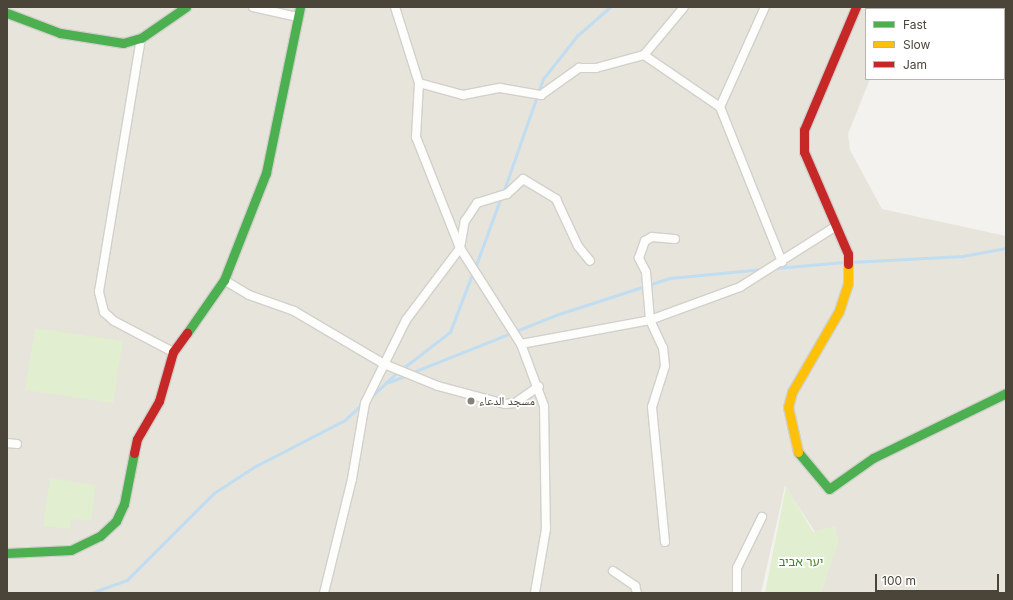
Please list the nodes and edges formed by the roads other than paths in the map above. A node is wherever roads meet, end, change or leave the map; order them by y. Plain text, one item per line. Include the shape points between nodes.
1 (186, 7) edge
2 (253, 7) edge
3 (300, 7) edge
4 (395, 7) edge
5 (684, 7) edge
6 (765, 7) edge
7 (856, 7) edge
8 (10, 11) edge
9 (297, 17) junction
10 (141, 38) junction
11 (644, 55) junction
12 (419, 83) junction
13 (720, 107) junction
14 (836, 226) junction
15 (675, 239) dead end
16 (460, 248) junction
17 (590, 261) dead end
18 (782, 262) junction
19 (224, 280) junction
20 (650, 320) junction
21 (521, 344) junction
22 (173, 352) junction
23 (384, 364) junction
24 (539, 386) junction
25 (1006, 393) edge
26 (7, 443) edge
27 (17, 444) dead end
28 (762, 516) dead end
29 (665, 542) dead end
30 (7, 552) edge
31 (613, 572) dead end
32 (324, 593) edge
33 (535, 593) edge
34 (637, 593) edge
35 (737, 593) edge

1 - 10 street
2 - 9 street
3 - 9 street
4 - 12 street
5 - 11 street
6 - 13 street
7 - 14 street via 803,140 804,152
8 - 10 street via 60,33 100,42 123,43
9 - 19 street via 266,173
10 - 22 street via 99,292 104,312 114,321
11 - 12 street via 596,68 579,68 541,95 500,88 463,95
11 - 13 street
12 - 16 street via 416,137
13 - 18 street
14 - 18 street
14 - 25 street via 848,254 848,284 839,311 800,373 788,407 794,445 804,463 829,489 873,458
15 - 20 street via 652,237 645,241 639,258 646,272
16 - 17 street via 465,221 477,203 507,194 523,179 556,199 578,246
16 - 21 street
16 - 23 street via 406,320
18 - 20 street via 740,287
19 - 22 street
19 - 23 street via 249,295 294,311
20 - 21 street
20 - 29 street via 663,348 665,366 652,407
21 - 24 street
22 - 30 street via 159,401 137,439 124,504 116,521 100,536 71,550
23 - 24 street via 438,386 505,404 515,403
23 - 32 street via 365,403 352,479
24 - 33 street via 544,406 546,529
26 - 27 street
28 - 35 street via 737,568
31 - 34 street via 635,586

